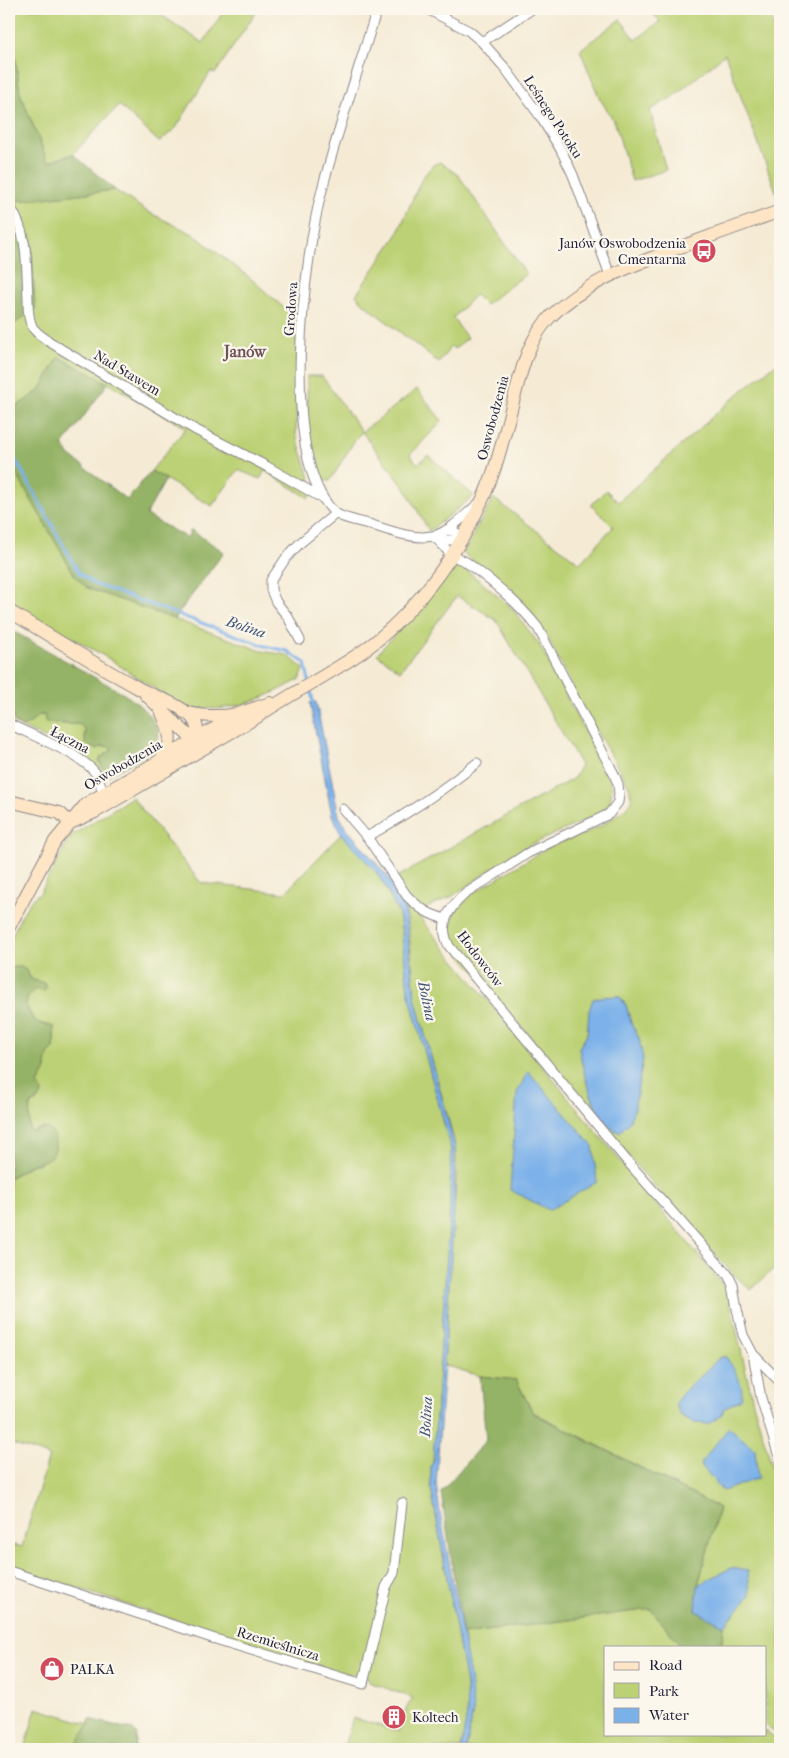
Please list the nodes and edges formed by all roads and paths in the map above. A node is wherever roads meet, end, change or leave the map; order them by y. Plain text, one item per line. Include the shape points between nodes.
1 (377, 9) edge
2 (427, 9) edge
3 (532, 9) edge
4 (482, 42) junction
5 (9, 205) edge
6 (780, 211) edge
7 (610, 275) junction
8 (322, 498) junction
9 (482, 500) junction
10 (335, 514) junction
11 (446, 530) junction
12 (436, 538) junction
13 (460, 540) junction
14 (451, 555) junction
15 (9, 612) edge
16 (300, 640) dead end
17 (140, 688) junction
18 (282, 699) junction
19 (160, 710) junction
20 (184, 712) junction
21 (241, 713) junction
22 (9, 724) edge
23 (196, 740) junction
24 (215, 742) junction
25 (182, 760) junction
26 (159, 761) junction
27 (477, 763) dead end
28 (102, 794) junction
29 (9, 801) edge
30 (342, 809) dead end
31 (70, 823) junction
32 (366, 836) junction
33 (446, 919) junction
34 (9, 927) edge
35 (753, 1354) junction
36 (780, 1382) edge
37 (780, 1460) edge
38 (402, 1503) dead end
39 (9, 1571) edge

1 - 8 street, Grodowa via 323,187 304,301 300,412 304,443
2 - 4 street, Leśnego Potoku
3 - 4 street
4 - 7 street, Leśnego Potoku via 505,68 561,150
5 - 8 street, Nad Stawem via 25,241 28,310 32,327 61,349 194,429
6 - 7 street, Oswobodzenia
7 - 9 street, Oswobodzenia via 560,308 548,319 529,347 492,478
8 - 10 street, Grodowa
9 - 11 street
9 - 13 street, Oswobodzenia
10 - 12 street via 415,536
10 - 16 street via 300,543 271,580 276,602
11 - 12 street
11 - 13 street via 456,533
12 - 13 street
12 - 14 street
13 - 14 street, Oswobodzenia
14 - 18 street, Oswobodzenia via 417,602 386,634
14 - 33 street, Hodowców via 464,561 510,598 538,628 614,774 619,794 618,802 609,814 528,852 466,894
15 - 17 street
17 - 19 street
17 - 20 street
18 - 21 street, Oswobodzenia
18 - 24 street, Oswobodzenia
19 - 23 street
19 - 26 street via 170,740 168,750
20 - 21 street, Oswobodzenia via 213,716
20 - 23 street via 195,722
21 - 23 street, Oswobodzenia
22 - 28 street, Łączna via 88,765 98,777
23 - 24 street
23 - 25 street, Oswobodzenia
23 - 26 street, Oswobodzenia
24 - 25 street, Oswobodzenia
25 - 31 street, Oswobodzenia
26 - 28 street, Oswobodzenia
27 - 32 street via 403,816
28 - 31 street, Oswobodzenia via 86,804
29 - 31 street via 51,810
30 - 32 street
31 - 34 street, Oswobodzenia via 55,841
32 - 33 street via 407,896 432,916
33 - 35 street, Hodowców via 444,928 449,946 627,1161 728,1275 743,1335
35 - 36 street, Hodowców
35 - 37 street, Hodowców via 761,1398
38 - 39 street, Rzemieślnicza via 394,1573 386,1587 362,1684

